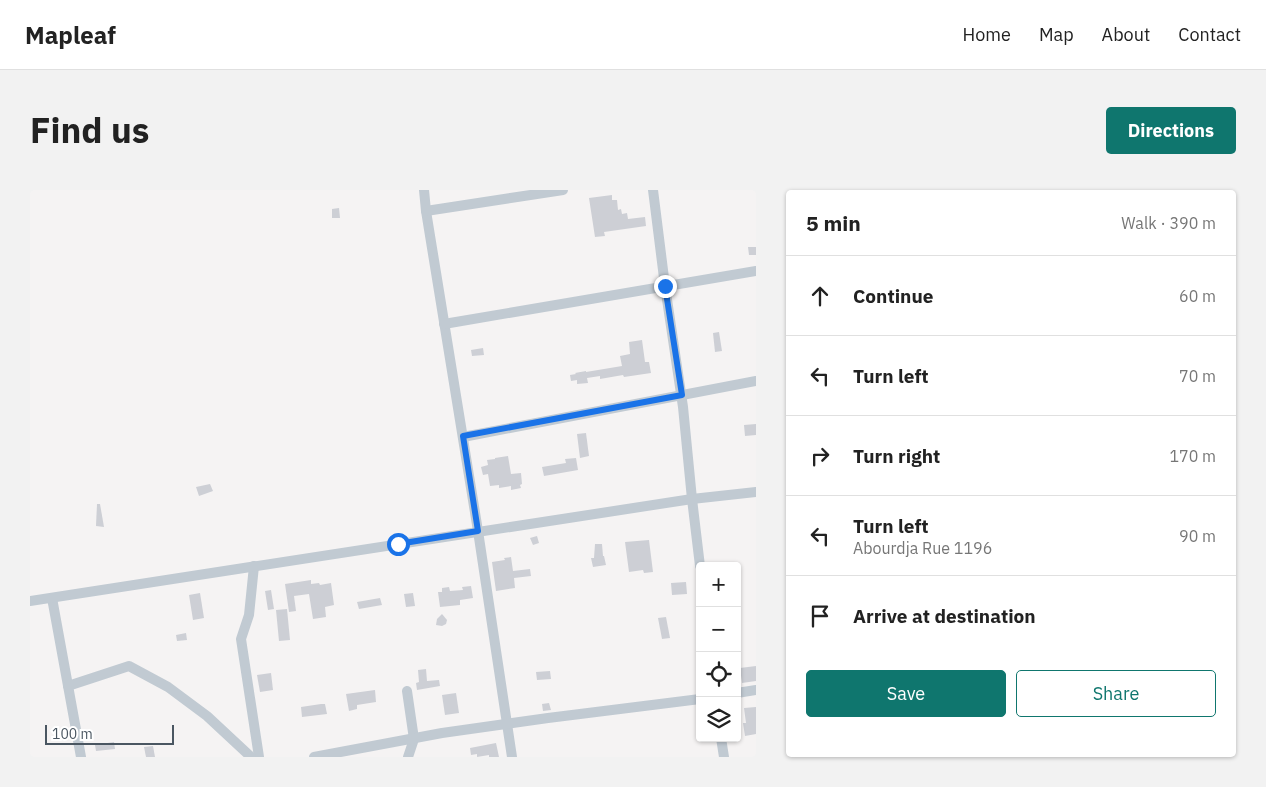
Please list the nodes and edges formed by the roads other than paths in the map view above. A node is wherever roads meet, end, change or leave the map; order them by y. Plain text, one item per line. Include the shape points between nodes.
1 (424, 190) edge
2 (563, 190) edge
3 (653, 190) edge
4 (426, 211) junction
5 (756, 271) edge
6 (665, 286) junction
7 (444, 324) junction
8 (756, 381) edge
9 (682, 395) junction
10 (463, 436) junction
11 (756, 492) edge
12 (692, 499) junction
13 (478, 531) junction
14 (700, 562) edge
15 (254, 566) junction
16 (52, 598) junction
17 (30, 601) edge
18 (68, 686) junction
19 (756, 690) edge
20 (407, 692) dead end
21 (741, 692) edge
22 (696, 700) edge
23 (507, 724) junction
24 (414, 739) junction
25 (722, 742) edge
26 (81, 757) edge
27 (251, 757) edge
28 (259, 757) edge
29 (314, 757) edge
30 (408, 757) edge
31 (512, 757) edge
32 (724, 757) edge

1 - 4 street
2 - 4 street
3 - 6 street
4 - 7 street
5 - 6 street
6 - 7 street
6 - 9 street
7 - 10 street
8 - 9 street
9 - 10 street
9 - 12 street
10 - 13 street
11 - 12 street
12 - 13 street
12 - 14 street
13 - 15 street
13 - 23 street
15 - 16 street
15 - 28 street via 249,615 241,639
16 - 17 street
16 - 18 street
18 - 26 street
18 - 27 street via 129,666 168,687 207,716
19 - 21 street
20 - 24 street
22 - 23 street
23 - 24 street
23 - 31 street
24 - 29 street
24 - 30 street
25 - 32 street

